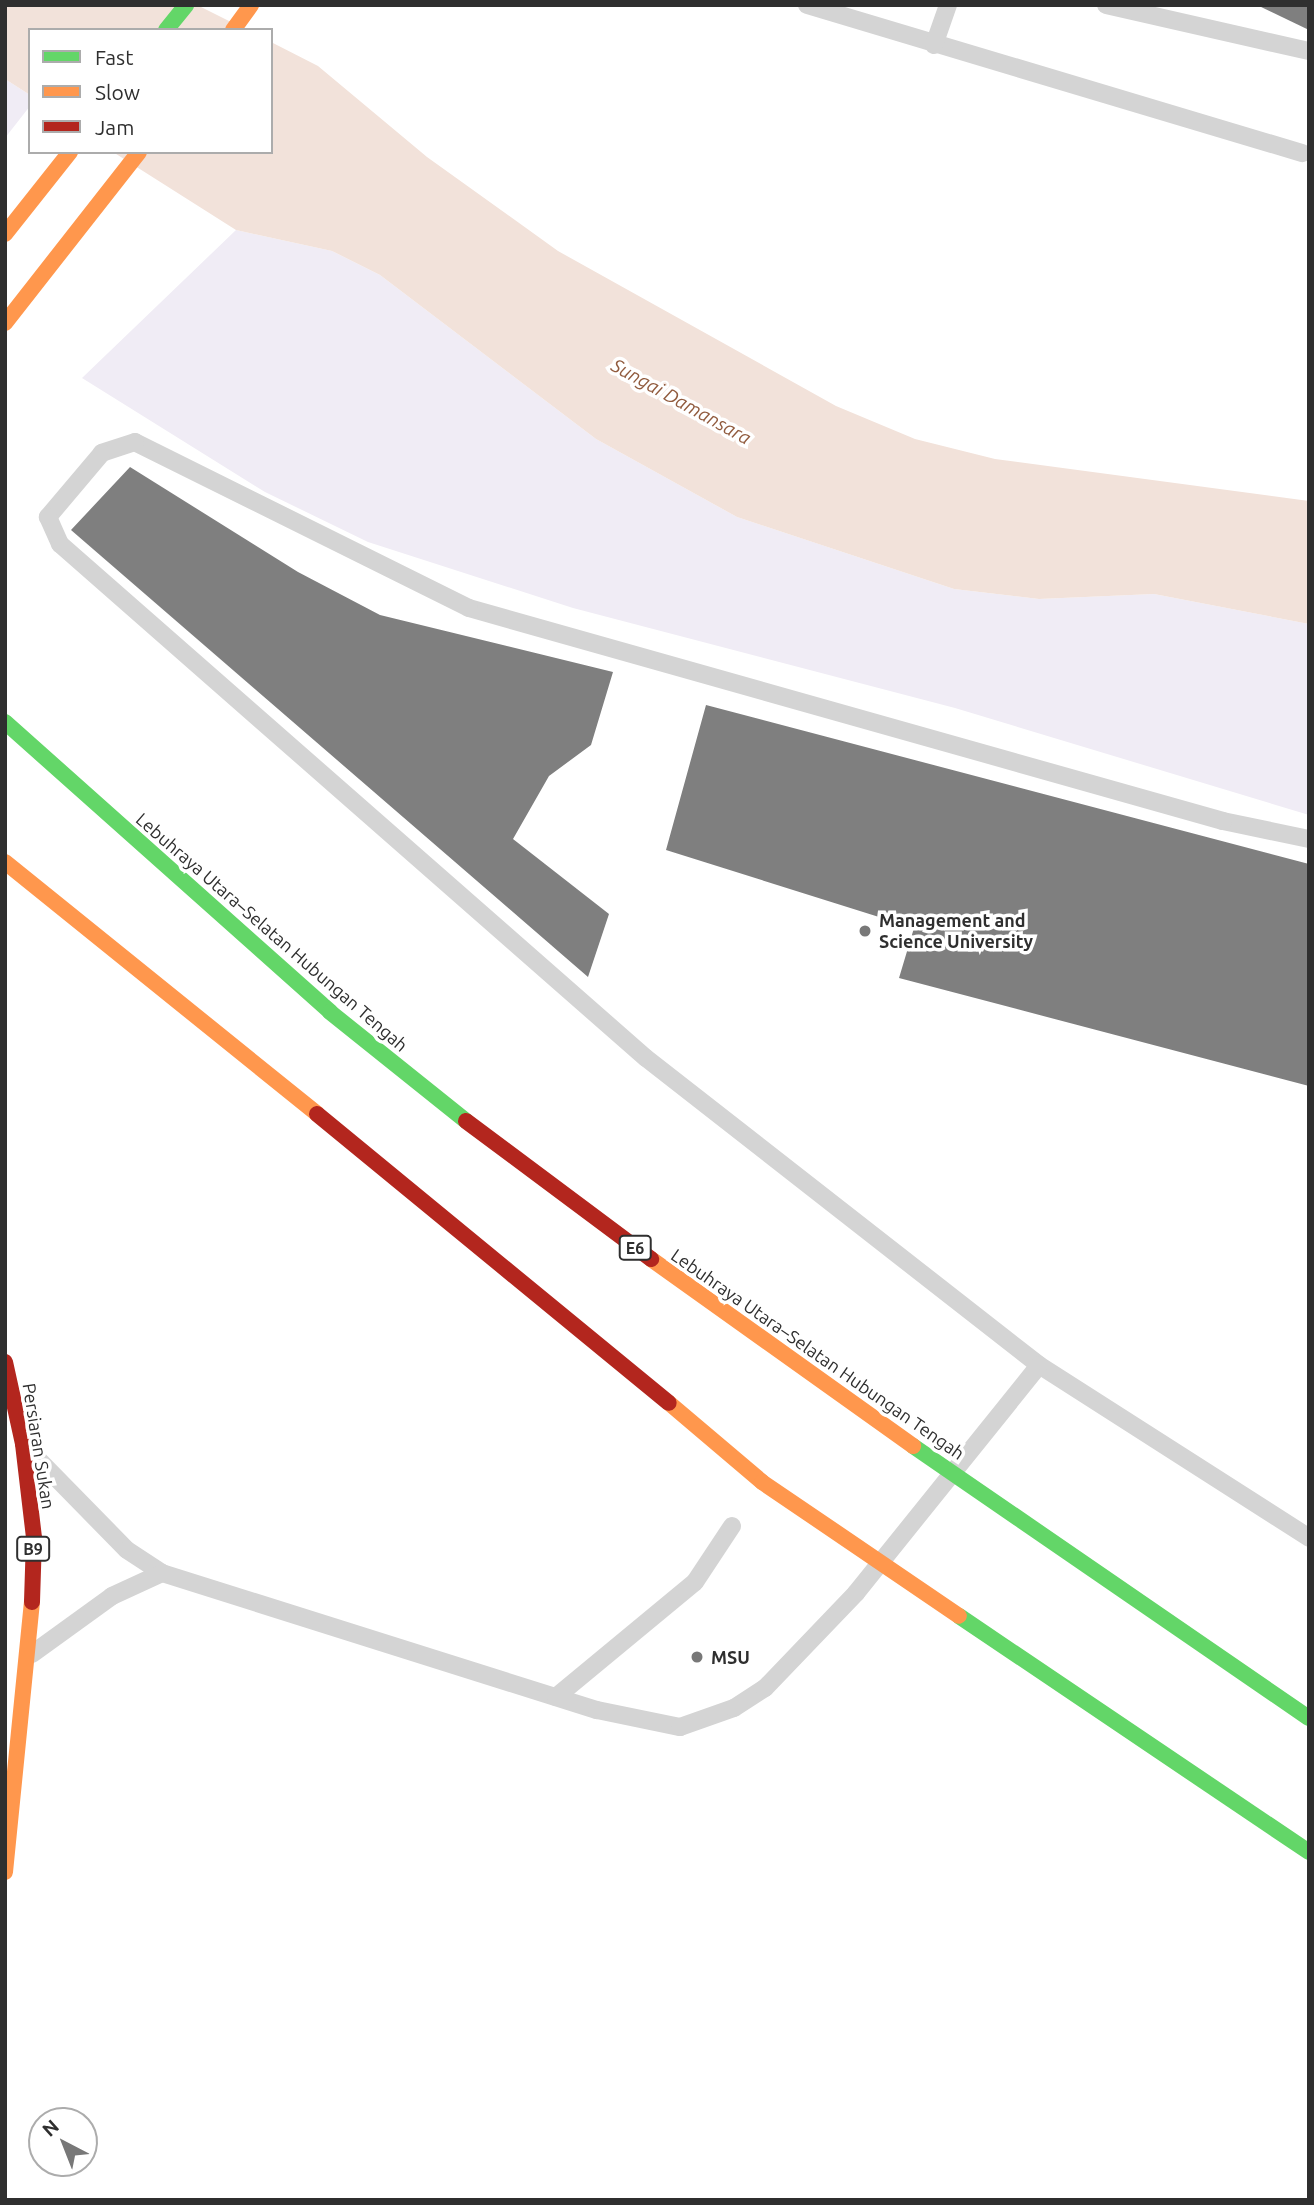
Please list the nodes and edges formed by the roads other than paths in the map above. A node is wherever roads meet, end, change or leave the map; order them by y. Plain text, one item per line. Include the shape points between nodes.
1 (186, 5) edge
2 (251, 5) edge
3 (807, 5) edge
4 (948, 5) edge
5 (1105, 5) edge
6 (168, 28) edge
7 (234, 28) edge
8 (934, 45) junction
9 (1309, 51) edge
10 (1302, 153) dead end
11 (68, 154) edge
12 (137, 154) edge
13 (5, 234) edge
14 (5, 323) edge
15 (5, 722) edge
16 (1309, 839) edge
17 (5, 862) edge
18 (5, 1362) edge
19 (1039, 1366) junction
20 (23, 1444) junction
21 (732, 1526) dead end
22 (1309, 1538) edge
23 (162, 1573) junction
24 (32, 1655) junction
25 (556, 1697) junction
26 (1309, 1718) edge
27 (1309, 1852) edge
28 (5, 1872) edge

1 - 6 main road
2 - 7 main road
3 - 8 lane
4 - 8 lane
5 - 9 lane
8 - 10 lane
11 - 13 main road
12 - 14 main road
15 - 26 main road, Lebuhraya Utara–Selatan Hubungan Tengah / E6, bridge via 330,1012 524,1168 833,1391
16 - 19 lane via 1223,821 470,608 135,443 102,453 48,517 60,544 646,1058
17 - 27 main road, bridge via 478,1243 762,1482
18 - 20 main road, Persiaran Sukan / B9
19 - 22 lane
19 - 25 lane via 856,1593 765,1688 734,1708 680,1727
20 - 23 lane via 127,1550
20 - 24 main road, Persiaran Sukan / B9 via 34,1538
21 - 25 lane via 695,1582
23 - 24 lane via 112,1597
23 - 25 lane
24 - 28 main road, Persiaran Sukan / B9

